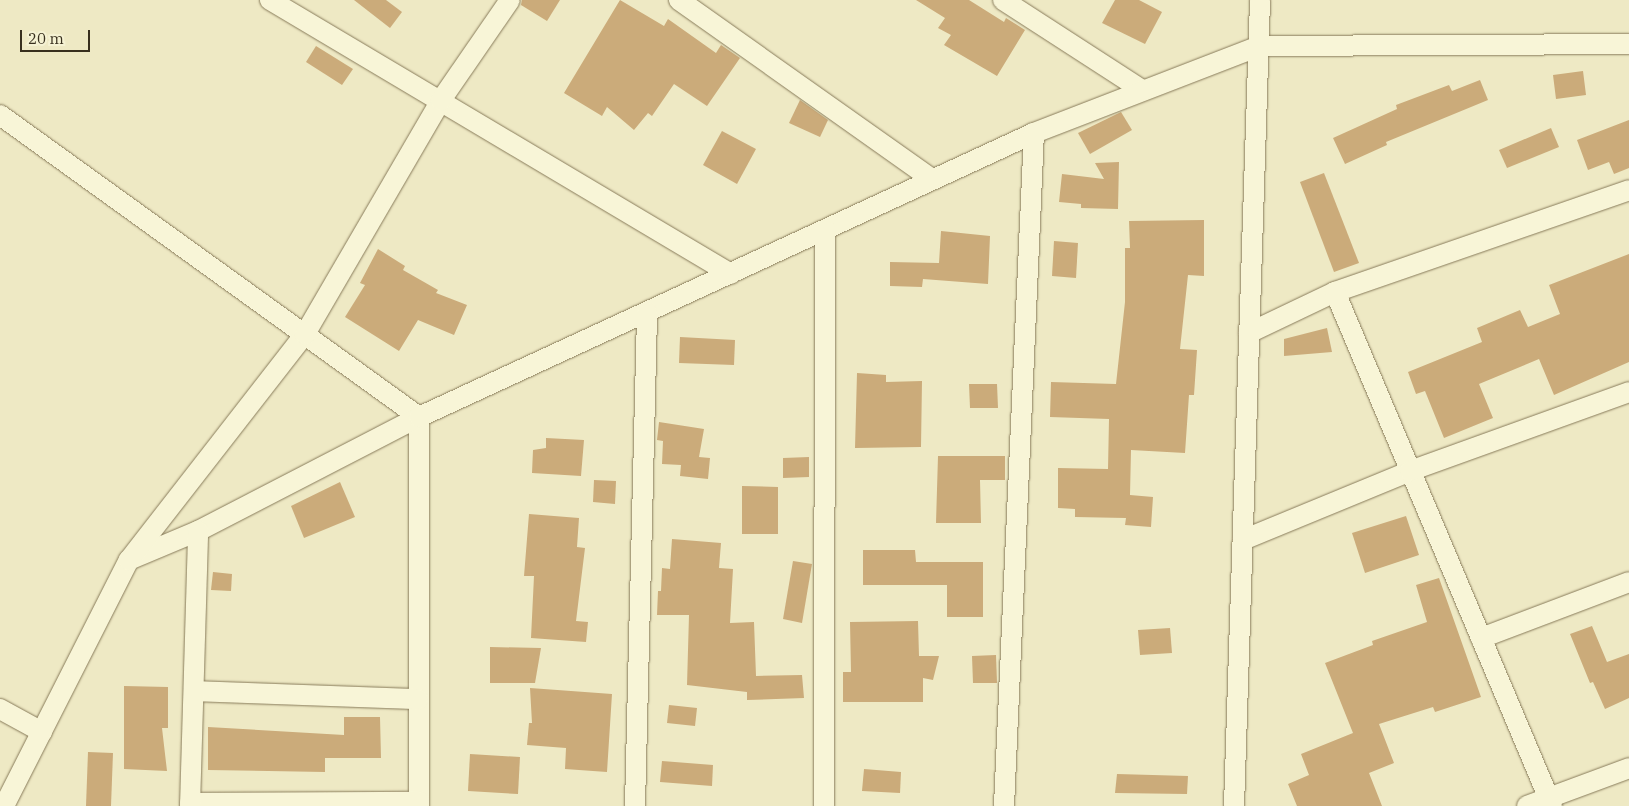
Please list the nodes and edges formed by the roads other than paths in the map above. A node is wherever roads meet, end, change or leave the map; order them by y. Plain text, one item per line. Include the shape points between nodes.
1 (270, 0) edge
2 (510, 0) edge
3 (679, 0) edge
4 (1003, 0) edge
5 (1260, 0) edge
6 (1629, 44) edge
7 (1259, 46) junction
8 (1142, 90) junction
9 (441, 100) junction
10 (0, 114) edge
11 (1034, 132) junction
12 (933, 180) junction
13 (1629, 190) edge
14 (825, 230) junction
15 (731, 274) junction
16 (1335, 292) junction
17 (647, 312) junction
18 (1249, 333) junction
19 (305, 334) junction
20 (1629, 392) edge
21 (419, 417) junction
22 (1410, 471) junction
23 (198, 531) junction
24 (1243, 540) junction
25 (129, 560) junction
26 (1629, 582) edge
27 (1481, 638) junction
28 (196, 691) junction
29 (418, 700) junction
30 (0, 709) edge
31 (42, 732) junction
32 (1629, 768) edge
33 (1550, 802) edge
34 (190, 804) edge
35 (419, 804) edge
36 (4, 806) edge
37 (635, 806) edge
38 (824, 806) edge
39 (1004, 806) edge
40 (1234, 806) edge
41 (1527, 806) edge

1 - 9 street
2 - 9 street
3 - 12 street
4 - 8 street
5 - 7 street
6 - 7 street
7 - 8 street
7 - 18 street
8 - 11 street
9 - 15 street
9 - 19 street
10 - 19 street
11 - 12 street
11 - 39 street
12 - 14 street
13 - 16 street
14 - 15 street
14 - 38 street
15 - 17 street
16 - 18 street
16 - 22 street
17 - 21 street
17 - 37 street
18 - 24 street
19 - 21 street
19 - 25 street
20 - 22 street
21 - 23 street
21 - 29 street
22 - 24 street
22 - 27 street
23 - 25 street
23 - 28 street
24 - 40 street
25 - 31 street
26 - 27 street
27 - 33 street
28 - 29 street
28 - 34 street
29 - 35 street
30 - 31 street
31 - 36 street
32 - 33 street
33 - 41 street
34 - 35 street

